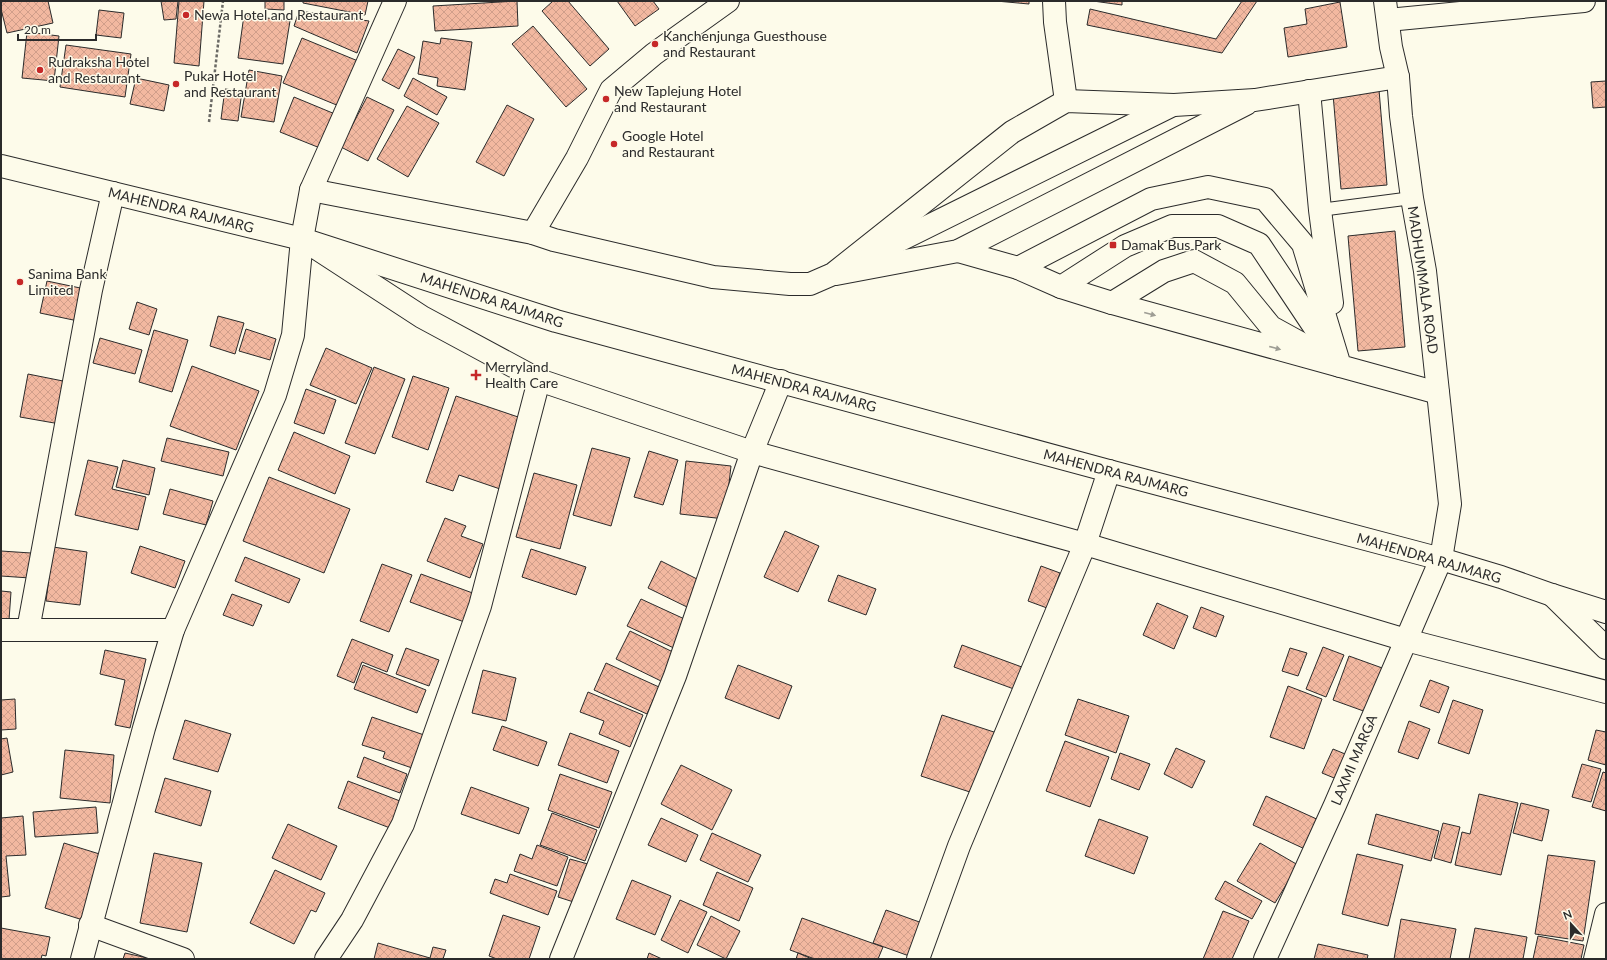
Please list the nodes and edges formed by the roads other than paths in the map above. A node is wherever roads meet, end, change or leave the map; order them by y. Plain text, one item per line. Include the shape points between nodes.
1 (395, 1) edge
2 (728, 1) edge
3 (1054, 1) edge
4 (1584, 1) edge
5 (1386, 10) edge
6 (1398, 77) junction
7 (1309, 91) junction
8 (1255, 100) junction
9 (1066, 101) junction
10 (1174, 105) junction
11 (1, 166) edge
12 (312, 190) junction
13 (113, 193) junction
14 (1412, 198) junction
15 (1320, 210) junction
16 (533, 233) junction
17 (302, 239) junction
18 (958, 251) junction
19 (1018, 268) junction
20 (833, 274) junction
21 (1061, 286) junction
22 (1112, 303) junction
23 (1340, 366) junction
24 (539, 380) junction
25 (781, 381) junction
26 (1438, 393) junction
27 (752, 452) junction
28 (1109, 471) junction
29 (1085, 544) junction
30 (1440, 559) junction
31 (1552, 596) junction
32 (1606, 612) edge
33 (1, 630) edge
34 (28, 630) junction
35 (173, 630) junction
36 (1406, 640) junction
37 (1606, 648) edge
38 (1606, 692) edge
39 (1606, 914) edge
40 (90, 925) junction
41 (82, 959) edge
42 (184, 959) edge
43 (326, 959) edge
44 (560, 959) edge
45 (918, 959) edge
46 (1265, 959) edge
47 (1595, 959) edge

1 - 12 main road
2 - 16 main road via 654,54 612,90 577,158
3 - 9 main road via 1054,22
4 - 5 main road
5 - 6 main road, MADHUMMALA ROAD
6 - 7 main road
6 - 14 main road, MADHUMMALA ROAD
7 - 8 main road
7 - 15 main road
8 - 10 main road
8 - 18 main road
9 - 10 main road
9 - 20 main road via 1012,132
10 - 20 main road
11 - 13 main road, MAHENDRA RAJMARG
12 - 16 main road
12 - 17 main road
13 - 17 main road, MAHENDRA RAJMARG
13 - 34 main road via 91,290
14 - 15 lane
14 - 26 main road, MADHUMMALA ROAD via 1425,272
15 - 23 main road
16 - 20 main road via 712,277 810,284
17 - 24 main road via 422,317
17 - 25 main road, MAHENDRA RAJMARG via 556,321
17 - 35 main road via 293,335 275,395
18 - 19 main road
18 - 20 main road
19 - 21 main road
19 - 23 main road via 1151,199 1208,187 1265,199 1303,244
21 - 22 main road
21 - 23 main road via 1125,246 1172,226 1218,226 1259,244
22 -> 23 main road
22 - 23 main road via 1164,272 1194,261 1235,283 1271,326
23 - 26 main road
24 - 27 main road
24 - 43 main road via 480,606 403,824 352,920
25 - 27 main road
25 - 28 main road, MAHENDRA RAJMARG
26 - 30 main road, MADHUMMALA ROAD via 1450,504
27 - 29 main road
27 - 44 main road via 675,676
28 - 29 main road
28 - 30 main road, MAHENDRA RAJMARG
29 - 36 main road
29 - 45 main road via 959,846
30 - 31 main road, MAHENDRA RAJMARG
30 - 36 main road, LAXMI MARGA
31 - 32 main road, MAHENDRA RAJMARG
31 - 37 main road
33 - 34 main road
34 - 35 main road
35 - 40 main road
36 - 38 main road
36 - 46 main road, LAXMI MARGA
39 - 47 main road
40 - 41 main road
40 - 42 main road

